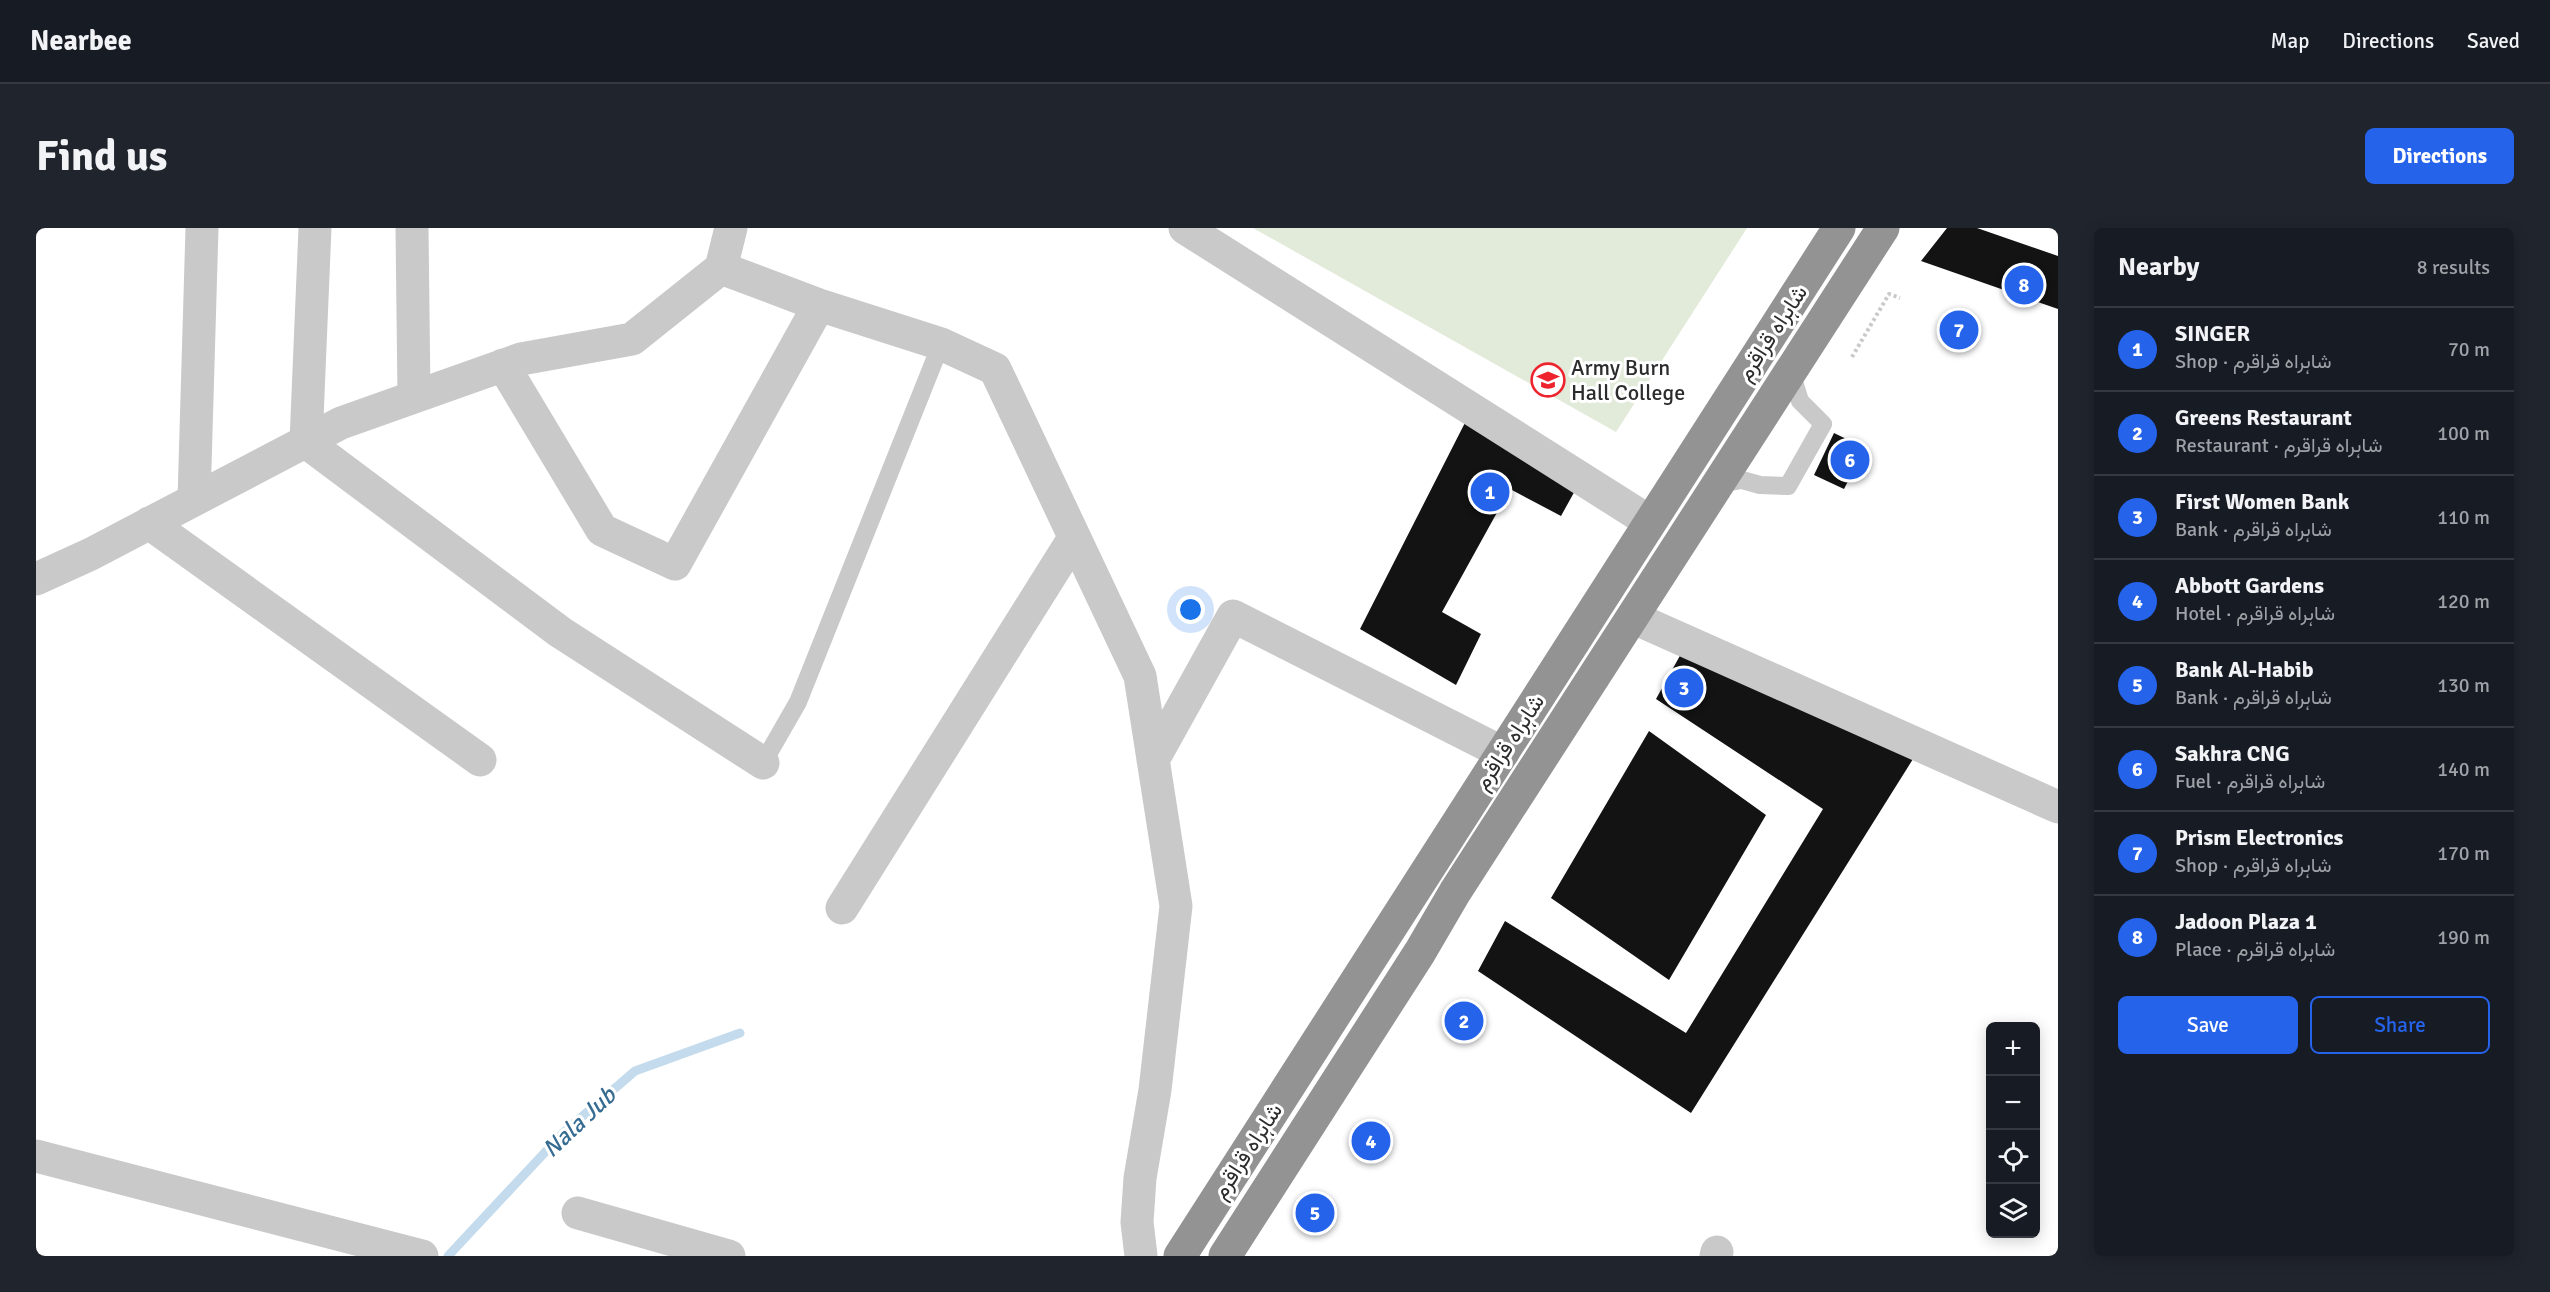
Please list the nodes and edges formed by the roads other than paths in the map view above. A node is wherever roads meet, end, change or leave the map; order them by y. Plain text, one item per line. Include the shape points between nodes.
1 (202, 228) edge
2 (315, 228) edge
3 (412, 228) edge
4 (731, 228) edge
5 (1185, 228) edge
6 (1839, 228) edge
7 (1883, 228) edge
8 (721, 268) junction
9 (819, 305) junction
10 (941, 344) junction
11 (503, 365) junction
12 (1791, 372) junction
13 (414, 396) junction
14 (306, 442) junction
15 (1719, 484) junction
16 (194, 500) junction
17 (1650, 522) junction
18 (149, 523) junction
19 (1074, 538) junction
20 (36, 579) edge
21 (1634, 618) junction
22 (1503, 753) junction
23 (480, 760) dead end
24 (1153, 760) junction
25 (763, 763) joint
26 (2058, 807) edge
27 (842, 908) dead end
28 (36, 1156) edge
29 (578, 1213) dead end
30 (422, 1256) edge
31 (729, 1256) edge
32 (1141, 1256) edge
33 (1180, 1256) edge
34 (1225, 1256) edge

1 - 16 street
2 - 14 street
3 - 13 street
4 - 8 street
5 - 17 street
6 - 17 highway, شاہراہ قراقرم
7 - 12 highway, شاہراہ قراقرم
8 - 9 street
8 - 11 street via 632,339
9 - 10 street
9 - 11 street via 675,564 602,530
10 - 19 street via 995,369
10 - 25 lane via 798,702
11 - 13 street
12 - 15 highway, شاہراہ قراقرم
12 - 15 lane via 1800,401 1823,424 1788,486 1742,480
13 - 14 street via 341,423
14 - 16 street
14 - 25 street via 560,632
15 - 21 highway, شاہراہ قراقرم
16 - 18 street
17 - 22 highway, شاہراہ قراقرم
18 - 20 street
18 - 23 street
19 - 24 street via 1140,676
19 - 27 street
21 - 26 street
21 - 34 highway, شاہراہ قراقرم
22 - 24 street via 1233,616
22 - 33 highway, شاہراہ قراقرم
24 - 32 street via 1176,906 1155,1090 1140,1178 1137,1222
28 - 30 street
29 - 31 street

